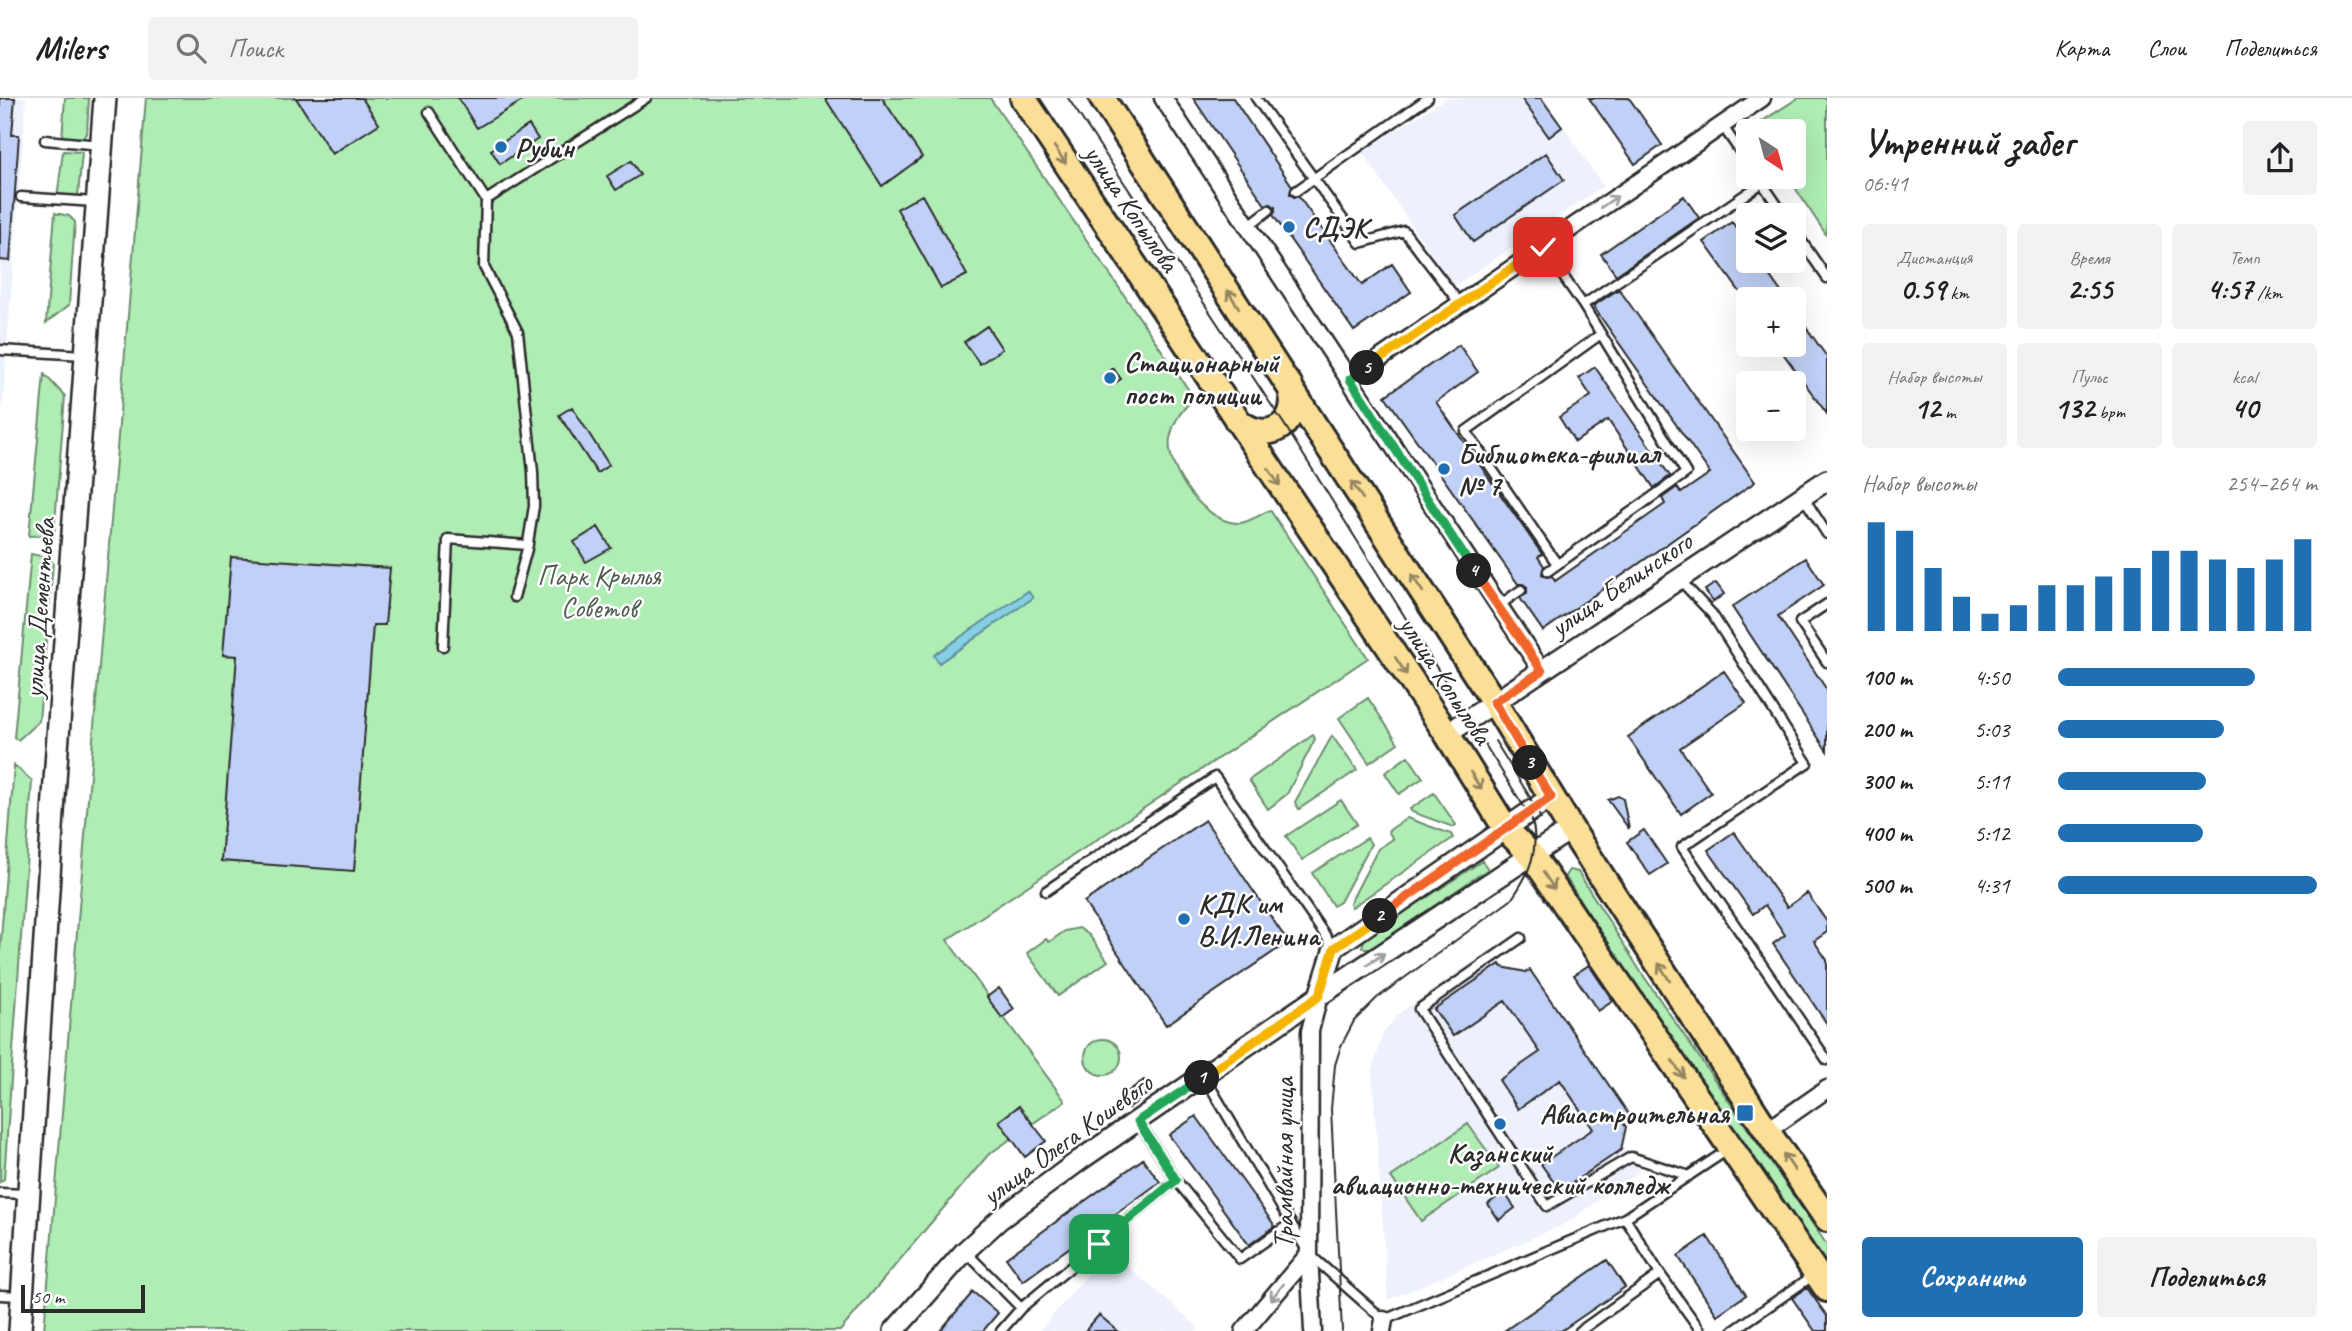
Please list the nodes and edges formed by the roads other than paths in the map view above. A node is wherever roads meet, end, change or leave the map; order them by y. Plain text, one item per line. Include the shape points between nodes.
1 (105, 98) edge
2 (646, 98) edge
3 (1023, 98) edge
4 (1102, 98) edge
5 (1163, 98) edge
6 (1256, 98) edge
7 (1428, 98) edge
8 (1762, 98) edge
9 (429, 112) dead end
10 (1722, 125) junction
11 (45, 140) dead end
12 (102, 145) junction
13 (1736, 145) edge
14 (1312, 179) junction
15 (1747, 189) edge
16 (1296, 191) dead end
17 (21, 197) dead end
18 (486, 200) junction
19 (97, 202) junction
20 (1269, 210) dead end
21 (1248, 226) junction
22 (1543, 247) junction
23 (1806, 247) edge
24 (1827, 278) edge
25 (1461, 305) junction
26 (1583, 305) junction
27 (1601, 334) junction
28 (0, 350) edge
29 (86, 355) junction
30 (1350, 379) junction
31 (1289, 384) junction
32 (1237, 420) junction
33 (1827, 480) edge
34 (1802, 496) junction
35 (1827, 534) edge
36 (528, 545) junction
37 (1557, 564) junction
38 (1548, 571) dead end
39 (1679, 579) junction
40 (1521, 590) dead end
41 (514, 597) dead end
42 (1827, 604) edge
43 (1497, 607) junction
44 (443, 646) dead end
45 (1827, 662) edge
46 (1542, 671) junction
47 (1494, 702) junction
48 (1447, 734) junction
49 (1551, 797) junction
50 (1506, 829) junction
51 (1572, 829) junction
52 (1531, 855) junction
53 (1046, 891) dead end
54 (1521, 938) dead end
55 (1334, 948) junction
56 (1319, 996) junction
57 (1827, 1060) edge
58 (1204, 1076) junction
59 (1827, 1089) edge
60 (1138, 1121) junction
61 (1767, 1131) junction
62 (1732, 1147) junction
63 (1689, 1176) junction
64 (1176, 1180) junction
65 (0, 1193) edge
66 (30, 1194) junction
67 (1625, 1218) junction
68 (1827, 1219) edge
69 (1291, 1223) junction
70 (965, 1251) junction
71 (1309, 1254) junction
72 (1660, 1274) junction
73 (1821, 1281) edge
74 (0, 1295) edge
75 (23, 1296) junction
76 (1021, 1308) junction
77 (1383, 1326) edge
78 (20, 1331) edge
79 (894, 1331) edge
80 (1001, 1331) edge
81 (1244, 1331) edge
82 (1312, 1331) edge
83 (1580, 1331) edge
84 (1701, 1331) edge
85 (1733, 1331) edge

1 - 12 main road, улица Дементьева
2 - 18 lane
3 -> 32 main road, улица Копылова
31 -> 4 main road, улица Копылова
5 - 21 street
6 - 14 lane
7 - 14 lane
8 - 10 street
9 - 18 lane
10 - 13 lane
22 -> 10 street
11 - 12 lane
12 - 19 main road, улица Дементьева
14 - 16 lane
14 - 25 lane via 1360,243 1404,231
15 - 26 lane
17 - 19 lane
18 - 36 lane via 484,267 518,332 533,472
19 - 29 main road, улица Дементьева
20 - 21 lane
21 - 30 street
22 - 25 street
22 - 26 lane
23 - 24 lane
25 - 30 street
26 - 27 lane
27 - 37 lane via 1686,473
27 - 37 lane via 1466,431
28 - 29 lane
29 - 66 main road, улица Дементьева
30 - 43 street
31 - 32 main road via 1294,405 1290,417 1276,430 1254,432
47 -> 31 main road, улица Копылова
32 -> 48 main road, улица Копылова
33 - 34 street, улица Белинского
34 - 35 lane
34 - 39 street, улица Белинского
36 - 41 lane
36 - 44 lane via 448,539
37 - 38 lane
39 - 46 street, улица Белинского
39 - 57 lane via 1712,614 1807,763 1682,847
40 - 43 lane
42 - 45 lane via 1800,622
43 - 46 street
46 - 47 street, улица Белинского
47 - 48 street, улица Белинского
47 - 49 main road, улица Копылова
48 -> 50 main road, улица Копылова
49 - 50 street
49 - 51 main road, улица Копылова
50 - 52 main road, улица Копылова
50 - 55 street
51 - 52 street, улица Олега Кошевого
61 -> 51 main road, улица Копылова
56 -> 52 street, улица Олега Кошевого
52 -> 62 main road, улица Копылова
53 - 55 lane via 1215,777
54 - 63 lane via 1419,1009 1546,1206 1630,1157
55 - 56 street
56 - 58 street, улица Олега Кошевого
56 - 71 street, Трамвайная улица via 1310,1031
58 - 60 street, улица Олега Кошевого
58 - 69 lane
59 - 61 street
60 - 64 lane
60 - 70 street, улица Олега Кошевого via 1000,1219
68 -> 61 main road, улица Копылова
62 - 63 lane
62 - 73 main road, улица Копылова
63 - 67 lane
64 - 69 lane via 1240,1259
64 - 76 lane
65 - 66 lane
66 - 75 main road, улица Дементьева
67 - 72 lane
67 - 77 lane
69 - 71 lane
70 - 76 lane
70 - 79 street, улица Олега Кошевого
71 - 77 lane
71 -> 81 street
71 - 82 street, Трамвайная улица
72 - 83 lane
72 - 84 lane
73 - 85 lane
74 - 75 lane
75 - 78 main road, улица Дементьева
76 - 80 lane

